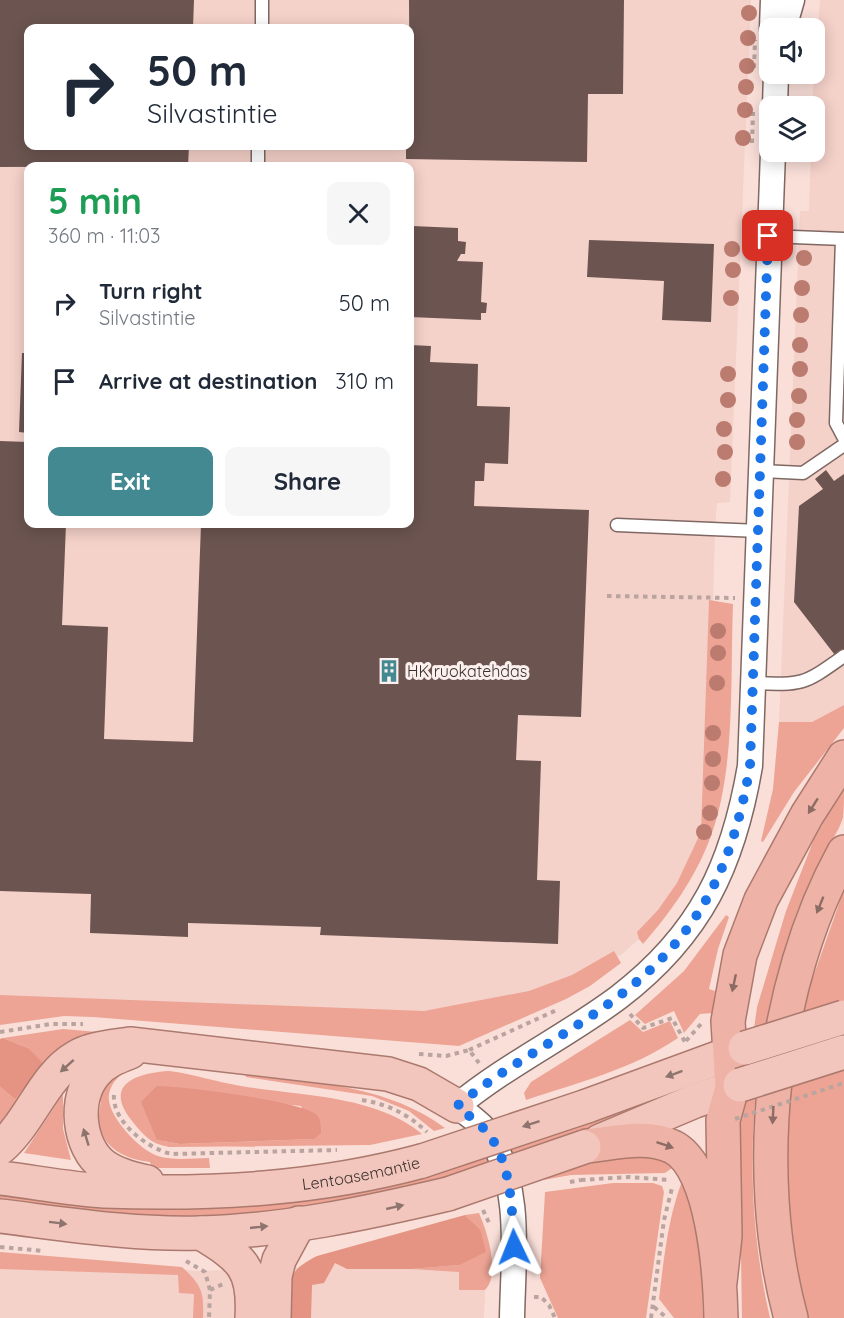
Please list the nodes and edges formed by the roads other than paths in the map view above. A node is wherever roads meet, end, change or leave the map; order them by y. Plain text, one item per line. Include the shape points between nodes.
1 (262, 0) edge
2 (773, 0) edge
3 (792, 0) edge
4 (768, 18) edge
5 (786, 18) edge
6 (262, 24) edge
7 (763, 162) edge
8 (768, 236) junction
9 (843, 239) edge
10 (844, 438) edge
11 (844, 445) edge
12 (761, 471) junction
13 (617, 525) dead end
14 (759, 531) junction
15 (844, 656) edge
16 (754, 683) junction
17 (844, 757) edge
18 (844, 852) edge
19 (844, 1017) edge
20 (162, 1047) junction
21 (737, 1051) junction
22 (844, 1052) edge
23 (736, 1097) junction
24 (457, 1106) junction
25 (586, 1147) junction
26 (0, 1148) edge
27 (0, 1178) edge
28 (196, 1191) junction
29 (0, 1216) edge
30 (298, 1223) junction
31 (201, 1233) junction
32 (720, 1282) junction
33 (788, 1307) edge
34 (252, 1318) edge
35 (274, 1318) edge
36 (512, 1318) edge
37 (721, 1318) edge

1 - 6 lane
2 - 4 street
3 - 5 street
7 - 8 street
8 - 9 lane
8 - 12 street
9 - 10 lane via 836,423
11 - 12 lane via 803,473
12 - 14 street
13 - 14 lane
14 - 16 street via 743,594
15 - 16 lane via 809,681
16 - 24 street via 750,766 743,811 728,861 682,936 652,969 619,996 491,1078
17 -> 21 highway via 807,815 744,944 730,1002
18 -> 33 highway via 807,935 791,990 780,1052 771,1175 776,1243
19 - 21 main road, Lentoasemantie, bridge
20 - 24 main road via 388,1074 419,1084
20 -> 26 main road via 130,1044 102,1048 75,1058 57,1074 15,1136
28 -> 20 main road via 125,1176 105,1167 85,1141 82,1104 94,1074 130,1052
21 - 23 highway
21 -> 28 main road, Lentoasemantie, bridge via 587,1106 366,1176 283,1187
22 - 23 main road, bridge
23 - 25 main road via 695,1101
23 - 32 highway via 723,1120 725,1236
24 - 36 street via 487,1132 504,1164 512,1201
30 -> 25 main road, bridge via 367,1213 448,1194
25 -> 32 highway via 650,1140 675,1148 684,1157 704,1188
27 - 28 main road, Lentoasemantie via 102,1191
29 -> 31 main road via 134,1232
31 -> 30 main road
30 - 35 main road via 279,1260
31 - 34 main road via 234,1253 249,1273 254,1292
32 - 37 highway

